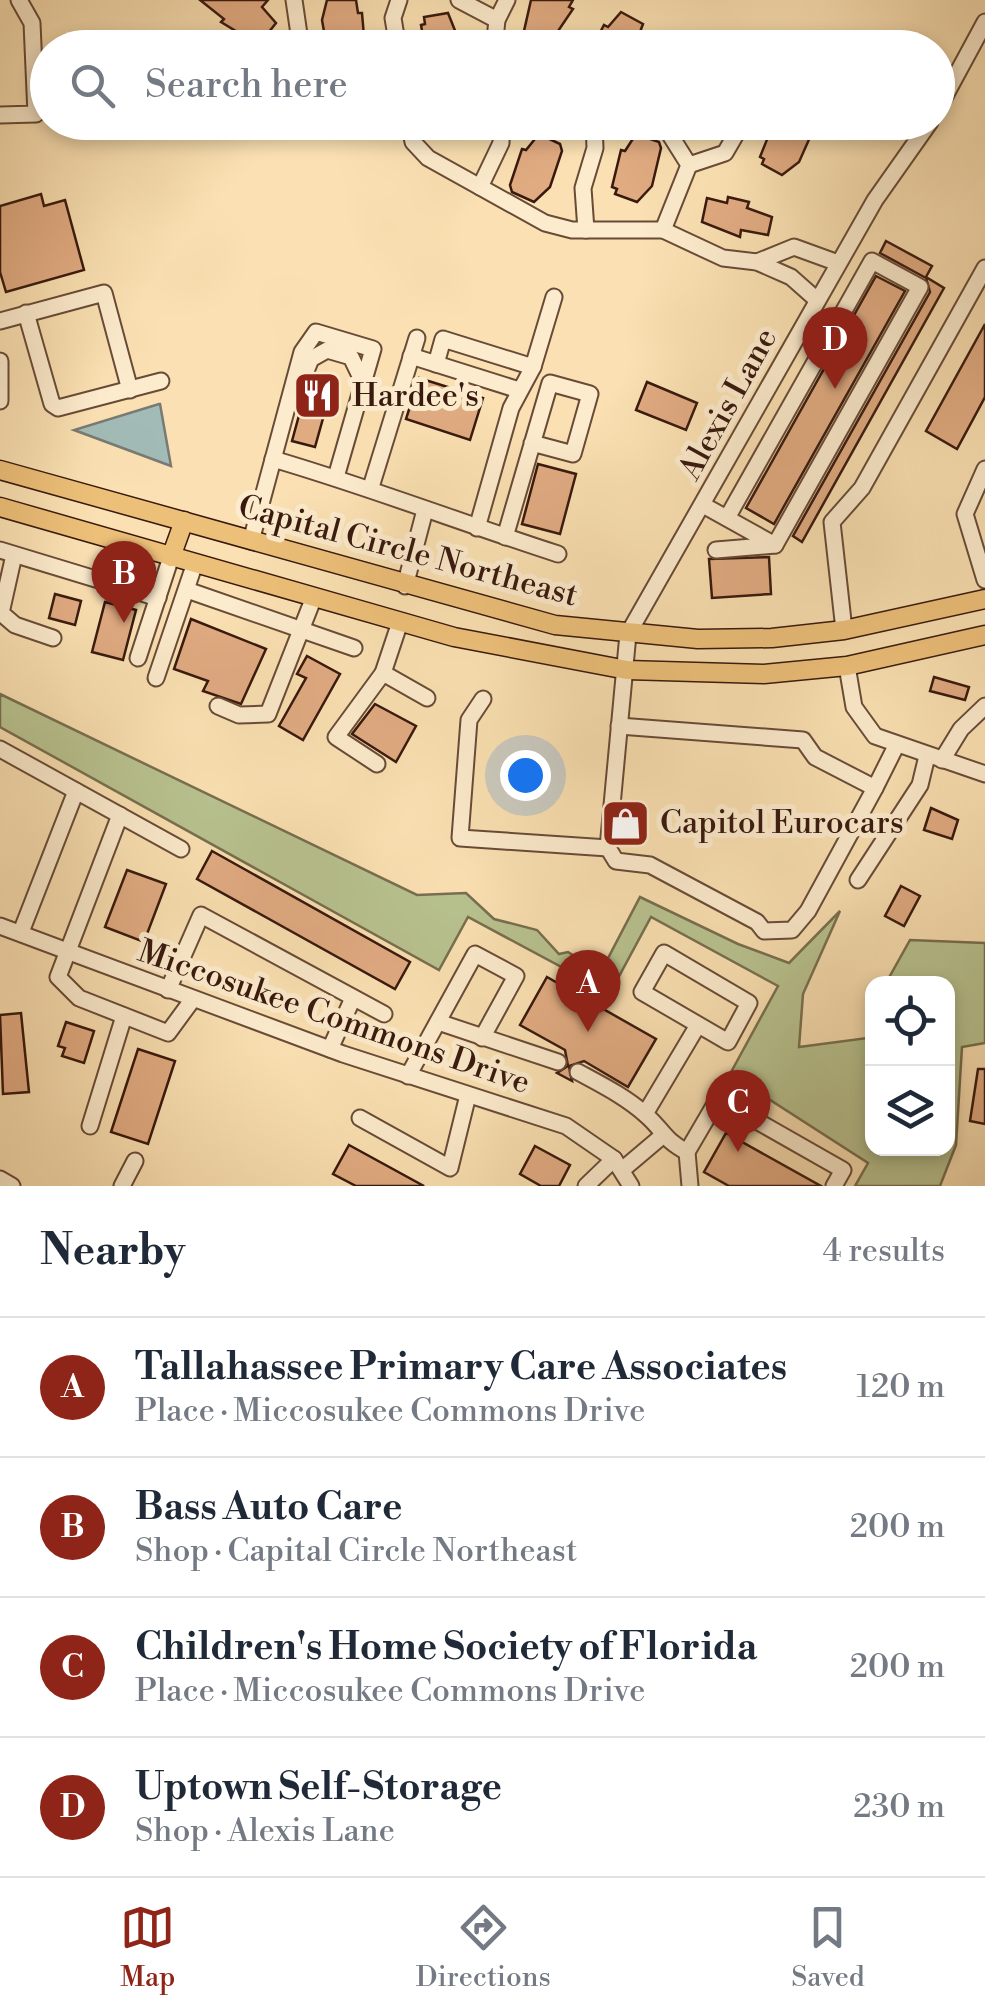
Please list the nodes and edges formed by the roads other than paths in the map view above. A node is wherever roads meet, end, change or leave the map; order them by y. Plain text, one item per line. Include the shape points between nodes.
1 (19, 0) edge
2 (294, 0) edge
3 (400, 0) edge
4 (459, 0) edge
5 (507, 0) edge
6 (497, 20) junction
7 (985, 22) edge
8 (32, 30) edge
9 (298, 30) edge
10 (396, 30) edge
11 (496, 30) edge
12 (955, 78) edge
13 (30, 114) edge
14 (0, 115) edge
15 (413, 140) edge
16 (501, 140) edge
17 (595, 140) edge
18 (673, 140) edge
19 (732, 140) edge
20 (917, 140) edge
21 (688, 165) junction
22 (480, 186) junction
23 (586, 230) junction
24 (663, 230) junction
25 (757, 262) junction
26 (838, 263) junction
27 (985, 268) edge
28 (554, 297) dead end
29 (818, 300) junction
30 (26, 314) junction
31 (0, 321) edge
32 (416, 338) dead end
33 (411, 356) junction
34 (0, 362) edge
35 (436, 364) junction
36 (533, 367) junction
37 (162, 381) dead end
38 (130, 390) junction
39 (519, 390) junction
40 (0, 401) edge
41 (532, 443) junction
42 (273, 460) junction
43 (0, 470) edge
44 (985, 470) edge
45 (336, 478) junction
46 (371, 487) junction
47 (979, 495) edge
48 (703, 505) junction
49 (1, 510) edge
50 (425, 510) junction
51 (727, 518) junction
52 (184, 522) junction
53 (477, 528) junction
54 (505, 537) junction
55 (978, 537) edge
56 (251, 541) junction
57 (775, 544) junction
58 (716, 550) dead end
59 (7, 552) edge
60 (558, 554) dead end
61 (172, 556) junction
62 (195, 564) junction
63 (985, 580) edge
64 (405, 586) junction
65 (186, 590) junction
66 (158, 598) junction
67 (314, 598) junction
68 (985, 599) edge
69 (400, 622) junction
70 (302, 630) junction
71 (844, 630) junction
72 (628, 634) junction
73 (985, 636) edge
74 (53, 638) dead end
75 (354, 648) dead end
76 (138, 658) dead end
77 (847, 666) junction
78 (627, 670) junction
79 (383, 673) junction
80 (156, 678) dead end
81 (427, 698) dead end
82 (483, 699) dead end
83 (218, 706) dead end
84 (985, 706) edge
85 (619, 726) junction
86 (896, 746) junction
87 (0, 748) edge
88 (934, 758) junction
89 (377, 764) dead end
90 (985, 774) edge
91 (876, 788) junction
92 (76, 791) junction
93 (120, 816) junction
94 (608, 848) junction
95 (181, 849) dead end
96 (858, 880) dead end
97 (0, 926) edge
98 (21, 932) junction
99 (66, 950) junction
100 (168, 990) junction
101 (193, 998) junction
102 (353, 998) junction
103 (384, 1014) dead end
104 (124, 1016) junction
105 (438, 1022) junction
106 (698, 1025) junction
107 (482, 1038) junction
108 (330, 1049) junction
109 (558, 1062) dead end
110 (578, 1072) dead end
111 (408, 1076) junction
112 (468, 1096) junction
113 (645, 1114) junction
114 (360, 1118) dead end
115 (90, 1126) dead end
116 (661, 1136) junction
117 (688, 1152) junction
118 (136, 1162) dead end
119 (618, 1164) junction
120 (0, 1179) edge
121 (12, 1186) edge
122 (122, 1186) edge
123 (586, 1186) edge
124 (631, 1186) edge
125 (690, 1186) edge
126 (834, 1186) edge

1 - 8 street
2 - 9 street
3 - 10 street
4 - 6 street
5 - 6 street
6 - 11 street
7 - 12 street
13 - 14 street
15 - 22 street via 428,158
16 - 22 street
17 - 23 street via 583,188
18 - 21 street
19 - 21 street via 724,153
20 - 26 street, Alexis Lane
21 - 24 street
22 - 23 street via 545,223
23 - 24 street
24 - 25 street via 723,258
25 - 26 street via 794,247
25 - 29 street
26 - 29 street, Alexis Lane
27 - 71 street via 862,488 836,513
28 - 36 street
29 - 48 street, Alexis Lane
30 - 31 street
30 - 38 street via 52,404
30 - 38 street via 104,292
32 - 33 street
33 - 35 street
33 - 46 street
34 - 40 street
35 - 36 street via 444,338
35 - 39 street
36 - 39 street
37 - 38 street
39 - 53 street
41 - 41 street via 550,383 590,394 573,454
41 - 54 street
42 - 45 street
42 - 45 street via 302,352 316,332 372,350
42 - 56 street
43 - 52 main road, Capital Circle Northeast
44 - 47 street
45 - 46 street
46 - 50 street
47 - 55 street via 965,514
48 - 51 street
48 - 72 street, Alexis Lane
49 - 61 main road, Capital Circle Northeast
50 - 53 street
50 - 64 street
51 - 57 street
51 - 57 street via 872,261 920,288
52 - 56 main road, Capital Circle Northeast
52 - 61 main road
53 - 54 street
54 - 60 street
55 - 63 street
56 - 64 main road, Capital Circle Northeast
57 - 58 street
59 - 66 street
59 - 74 street via 2,613 15,625
61 - 62 main road, Capital Circle Northeast
61 - 66 street
62 - 65 street
62 - 67 main road, Capital Circle Northeast
64 - 69 main road
64 - 72 main road, Capital Circle Northeast via 555,625
65 - 70 street
65 - 80 street
66 - 76 street
67 - 69 main road, Capital Circle Northeast
67 - 70 street
68 - 71 main road, Capital Circle Northeast
69 - 78 main road, Capital Circle Northeast via 511,652
69 - 79 street
70 - 75 street
70 - 83 street via 268,714 239,715
71 - 72 main road, Capital Circle Northeast via 772,638
71 - 77 main road
72 - 78 street, Alexis Lane
73 - 77 main road, Capital Circle Northeast
77 - 78 main road, Capital Circle Northeast via 751,674
77 - 86 street via 862,724
78 - 85 street, Alexis Lane
79 - 81 street
79 - 89 street via 336,738
82 - 94 street via 469,720 460,838
84 - 88 street
85 - 91 street via 803,740 815,756
85 - 94 street, Alexis Lane
86 - 88 street
86 - 91 street
87 - 92 street
88 - 90 street
88 - 96 street
91 - 94 street via 808,911 792,930 780,933 764,931 650,865 616,861
92 - 93 street
92 - 98 street
93 - 95 street
93 - 99 street
97 - 98 street, Miccosukee Commons Drive
98 - 99 street, Miccosukee Commons Drive
99 - 100 street, Miccosukee Commons Drive
99 - 104 street via 58,978 68,990
100 - 101 street, Miccosukee Commons Drive
100 - 102 street via 201,915
101 - 104 street via 168,1033
101 - 108 street, Miccosukee Commons Drive
102 - 103 street
102 - 108 street
104 - 115 street
105 - 107 street
105 - 107 street via 476,954 516,976
105 - 111 street
106 - 106 street via 642,992 664,953 750,1003 728,1042
106 - 113 street
107 - 109 street
108 - 111 street, Miccosukee Commons Drive
110 - 113 street
111 - 112 street, Miccosukee Commons Drive
112 - 114 street via 450,1168
112 - 119 street, Miccosukee Commons Drive via 566,1126
113 - 116 street
116 - 117 street
116 - 119 street
117 - 125 street
117 - 126 street via 718,1099 843,1170
118 - 122 street
119 - 123 street
119 - 124 street, Miccosukee Commons Drive
120 - 121 street

